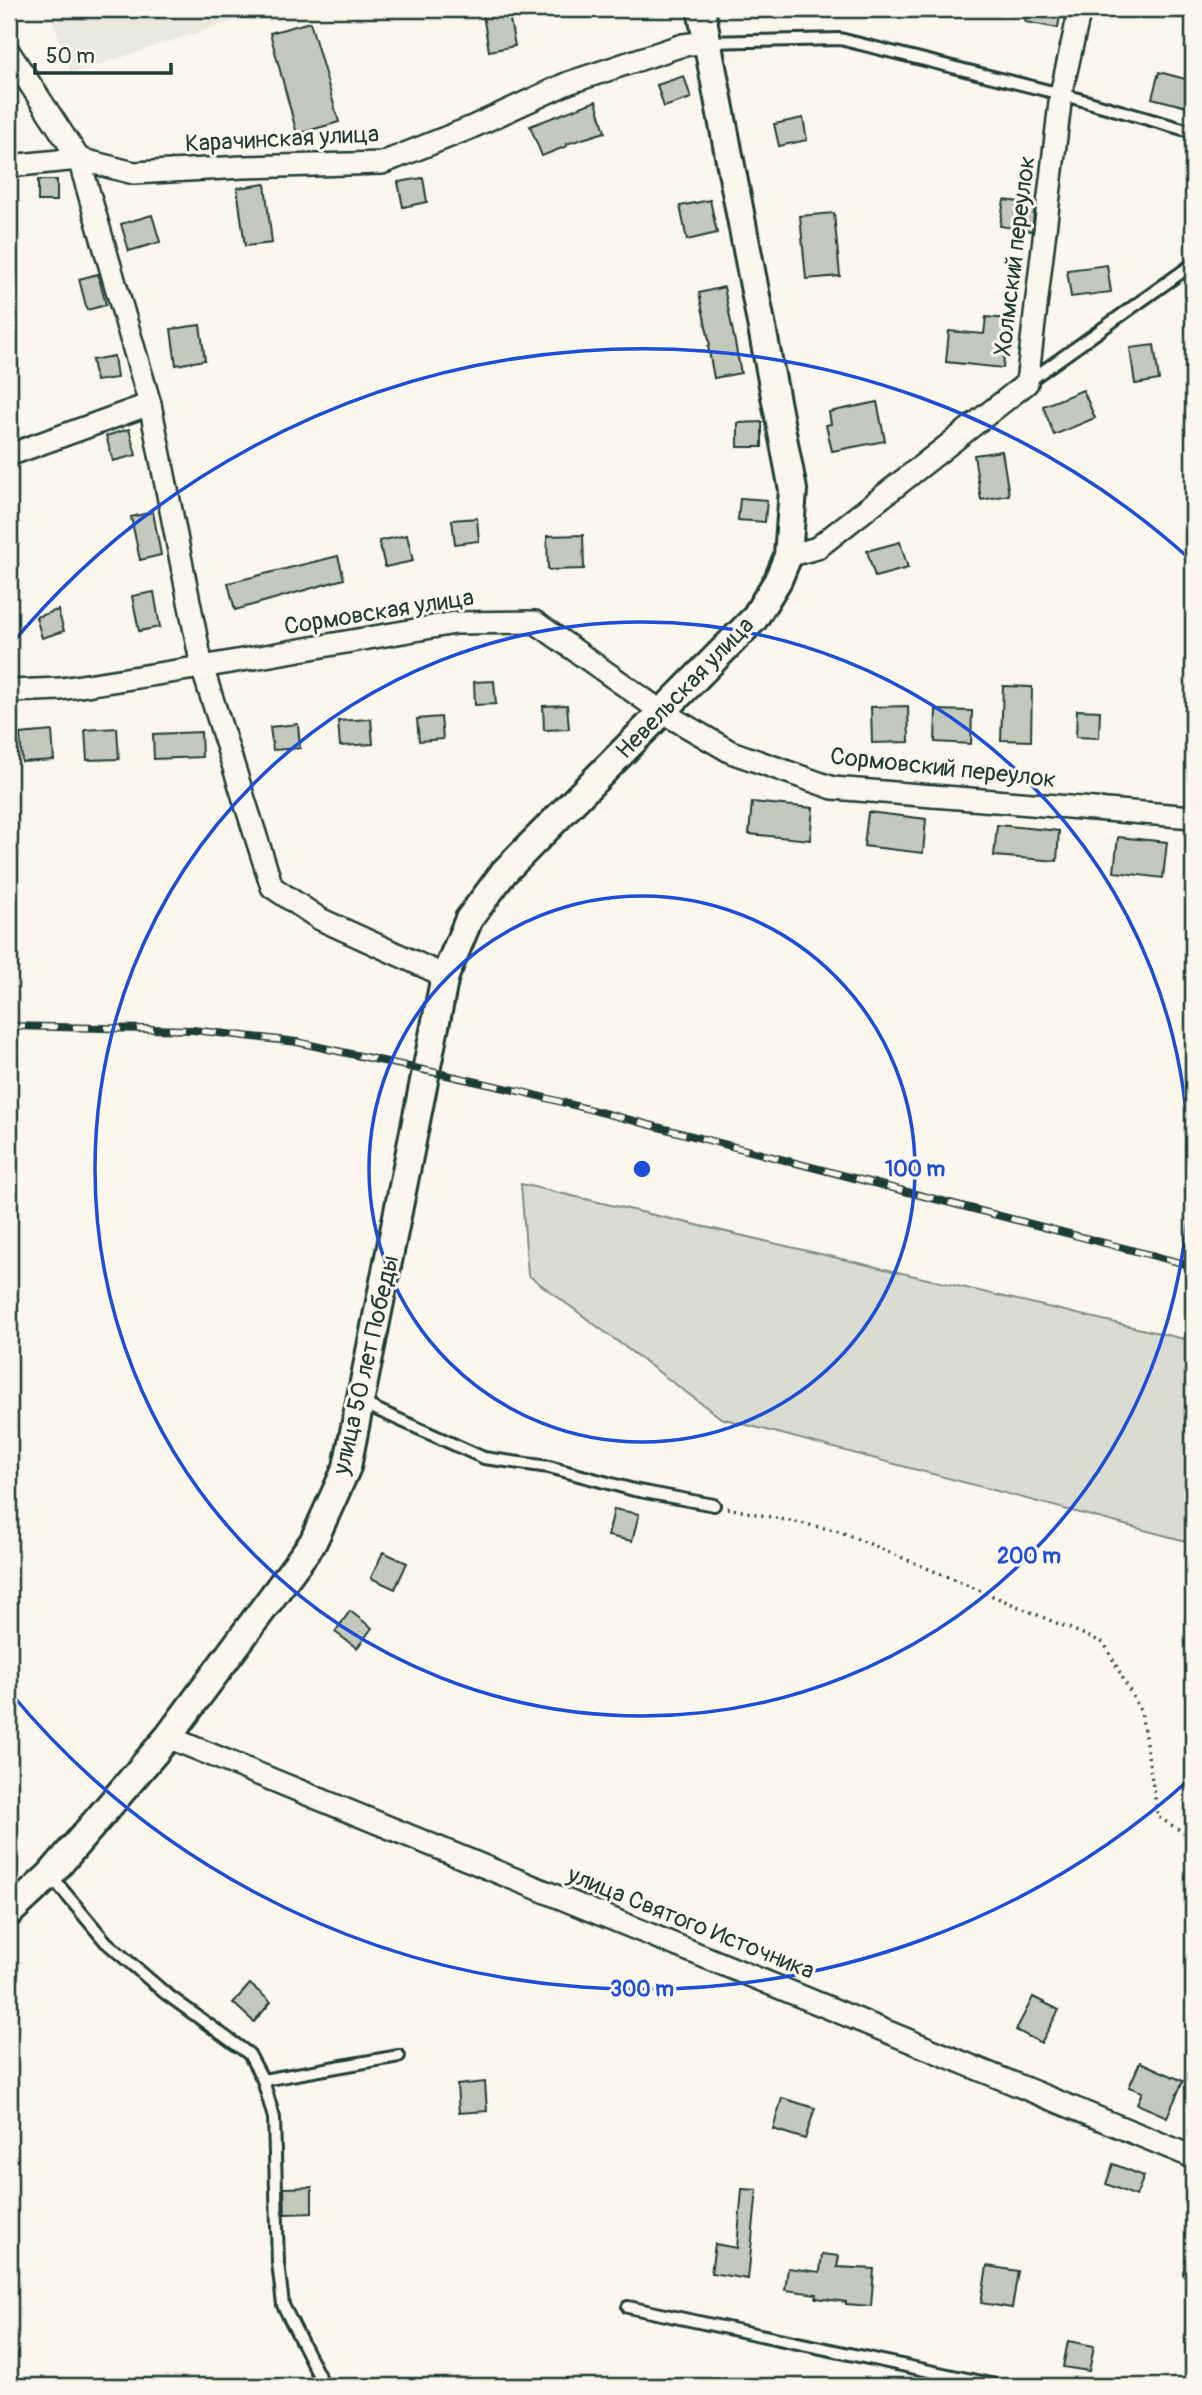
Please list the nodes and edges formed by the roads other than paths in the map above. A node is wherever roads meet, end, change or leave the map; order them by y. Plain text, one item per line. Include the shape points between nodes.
1 (701, 9) edge
2 (1080, 9) edge
3 (707, 42) junction
4 (9, 52) edge
5 (1061, 94) junction
6 (1193, 132) edge
7 (79, 159) junction
8 (9, 166) edge
9 (1193, 264) edge
10 (1027, 383) junction
11 (150, 404) junction
12 (9, 455) edge
13 (788, 556) junction
14 (202, 667) junction
15 (9, 691) edge
16 (662, 712) junction
17 (1193, 817) edge
18 (445, 976) junction
19 (427, 1070) joint
20 (362, 1403) junction
21 (714, 1505) road end
22 (168, 1737) junction
23 (50, 1875) junction
24 (9, 1913) edge
25 (399, 2056) dead end
26 (263, 2080) junction
27 (1193, 2157) edge
28 (1193, 2260) edge
29 (1190, 2273) dead end
30 (628, 2307) dead end
31 (324, 2386) edge
32 (1000, 2386) edge

1 - 3 street, Невельская улица
2 - 5 street, Холмский переулок
3 - 5 lane via 840,39
3 - 7 street, Карачинская улица via 682,45 568,83 382,163 134,173
3 - 13 street, Невельская улица via 793,490
4 - 7 street
5 - 6 lane
5 - 10 street, Холмский переулок
7 - 8 street, Карачинская улица
7 - 11 street
9 - 10 lane
10 - 13 street, Холмский переулок via 817,548
11 - 12 street
11 - 14 street
13 - 16 street, Невельская улица via 754,619
14 - 15 street, Сормовская улица via 61,689
14 - 16 street, Сормовская улица via 455,623 535,622
14 - 18 street via 272,887 320,919
16 - 17 street, Сормовский переулок via 731,752 832,788
16 - 18 street, Невельская улица via 504,872 469,919
18 - 19 street, Невельская улица
19 - 20 street, улица 50 лет Победы
20 - 21 lane via 484,1458 549,1467
20 - 22 street, улица 50 лет Победы via 348,1467 313,1542
22 - 23 street, улица 50 лет Победы
22 - 27 street, улица Святого Источника
23 - 24 street, улица 50 лет Победы
23 - 26 lane via 106,1942 165,1993 249,2054
25 - 26 lane
26 - 31 lane via 274,2118 283,2305
28 - 29 lane
30 - 32 lane

